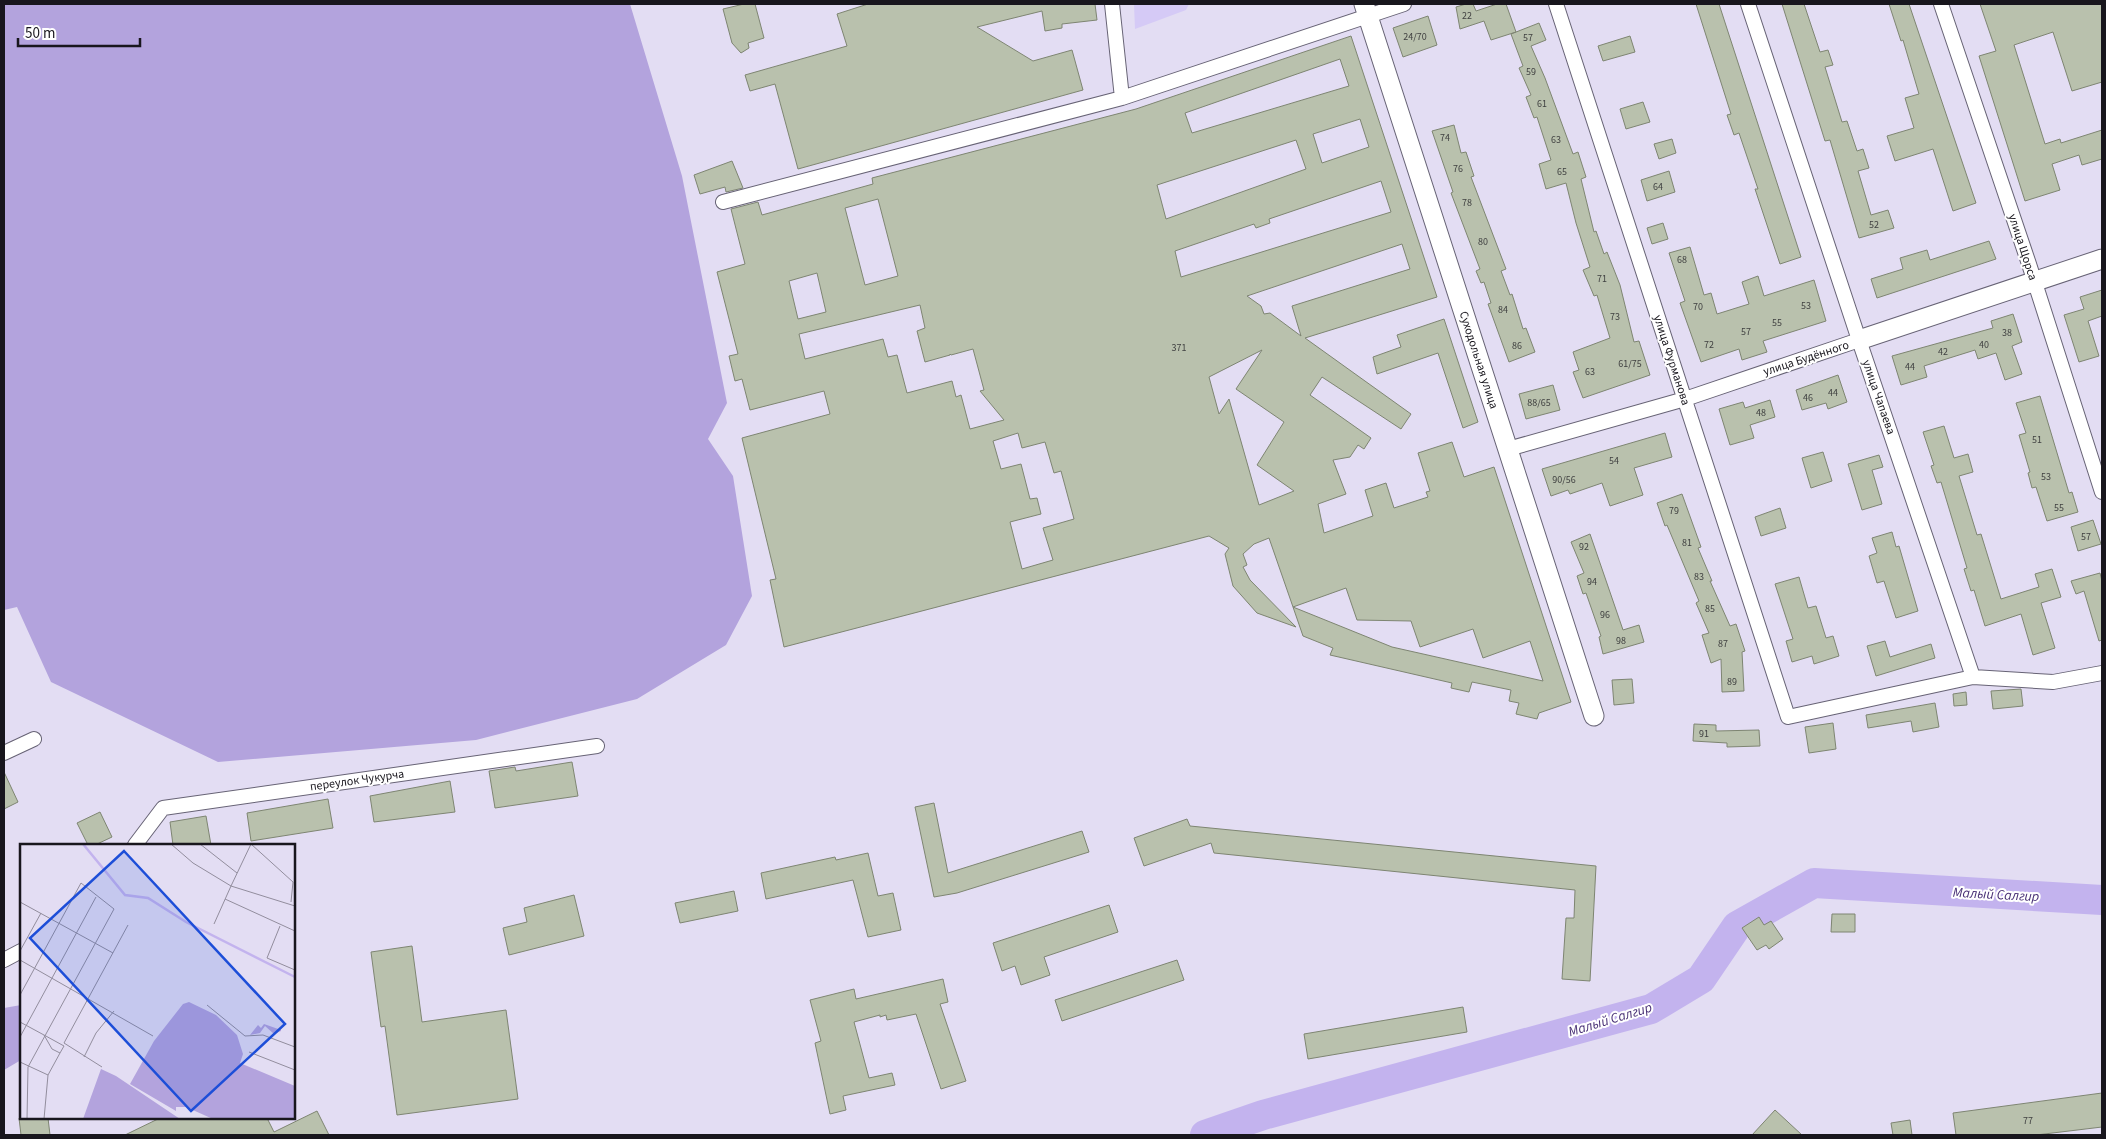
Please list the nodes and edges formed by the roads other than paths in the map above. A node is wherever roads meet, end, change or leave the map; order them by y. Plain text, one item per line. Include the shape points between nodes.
1 (1112, 4) edge
2 (1404, 4) edge
3 (1556, 4) edge
4 (1748, 4) edge
5 (1940, 4) edge
6 (1366, 10) edge
7 (1122, 98) junction
8 (723, 202) dead end
9 (2102, 259) edge
10 (2034, 282) junction
11 (1859, 340) junction
12 (1685, 399) junction
13 (1508, 449) junction
14 (2102, 492) edge
15 (2102, 673) edge
16 (1973, 676) junction
17 (1594, 716) dead end
18 (34, 739) dead end
19 (597, 746) dead end
20 (4, 753) edge
21 (136, 844) edge
22 (20, 952) edge
23 (4, 960) edge

1 - 7 street
2 - 6 street
3 - 12 street, улица Фурманова
4 - 11 street, улица Чапаева
5 - 10 street, улица Щорса
6 - 7 street
6 - 13 street, Суходольная улица
7 - 8 street
9 - 10 street, улица Будённого
10 - 11 street, улица Будённого
10 - 14 street, улица Щорса
11 - 12 street, улица Будённого
11 - 16 street, улица Чапаева
12 - 13 street, улица Будённого
12 - 16 street, улица Фурманова via 1788,717
13 - 17 street, Суходольная улица
15 - 16 street via 2053,682
18 - 20 street
19 - 21 street, переулок Чукурча via 163,808
22 - 23 street

